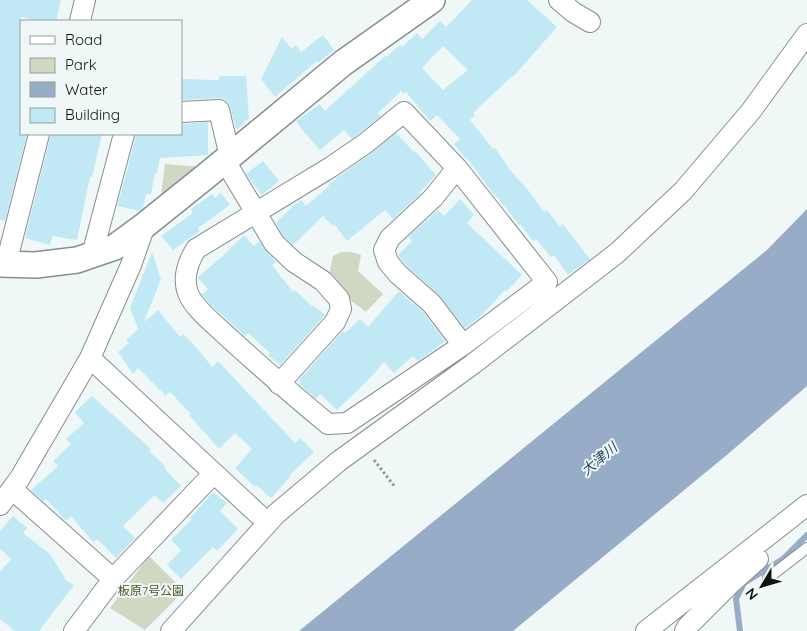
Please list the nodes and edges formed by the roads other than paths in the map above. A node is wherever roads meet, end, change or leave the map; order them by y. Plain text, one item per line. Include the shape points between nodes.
1 (86, 0) edge
2 (432, 0) edge
3 (559, 0) edge
4 (80, 20) edge
5 (590, 22) dead end
6 (807, 34) edge
7 (182, 112) edge
8 (39, 135) edge
9 (124, 135) edge
10 (227, 159) junction
11 (457, 168) junction
12 (256, 213) junction
13 (146, 225) junction
14 (92, 255) junction
15 (3, 264) edge
16 (463, 345) junction
17 (90, 358) junction
18 (279, 384) junction
19 (214, 473) junction
20 (4, 497) edge
21 (807, 505) edge
22 (258, 514) dead end
23 (782, 525) junction
24 (807, 548) edge
25 (768, 578) dead end
26 (113, 579) junction
27 (74, 631) edge
28 (171, 631) edge
29 (646, 631) edge
30 (685, 631) edge

1 - 4 street
2 - 10 street via 343,63
3 - 5 street
6 - 28 street via 751,111 683,191 616,253 473,364 338,461 276,514
7 - 10 street via 219,110
8 - 15 street
9 - 14 street
10 - 12 street
10 - 13 street
11 - 12 street via 404,112 366,143
11 - 16 street via 433,198 390,238 384,250 388,262 432,304
11 - 16 street via 547,282
12 - 18 street via 274,242 294,262 323,281 339,299 341,309 335,322
12 - 18 street via 196,249 188,261 185,277 188,293 198,310
13 - 14 street via 115,247
13 - 17 street
14 - 15 street via 36,265
16 - 18 street via 347,423 328,424
17 - 19 street
17 - 20 street via 20,478
19 - 22 street
19 - 26 street
20 - 26 street
21 - 23 street
23 - 29 street
23 - 30 street via 766,552
24 - 25 lane
26 - 27 street

